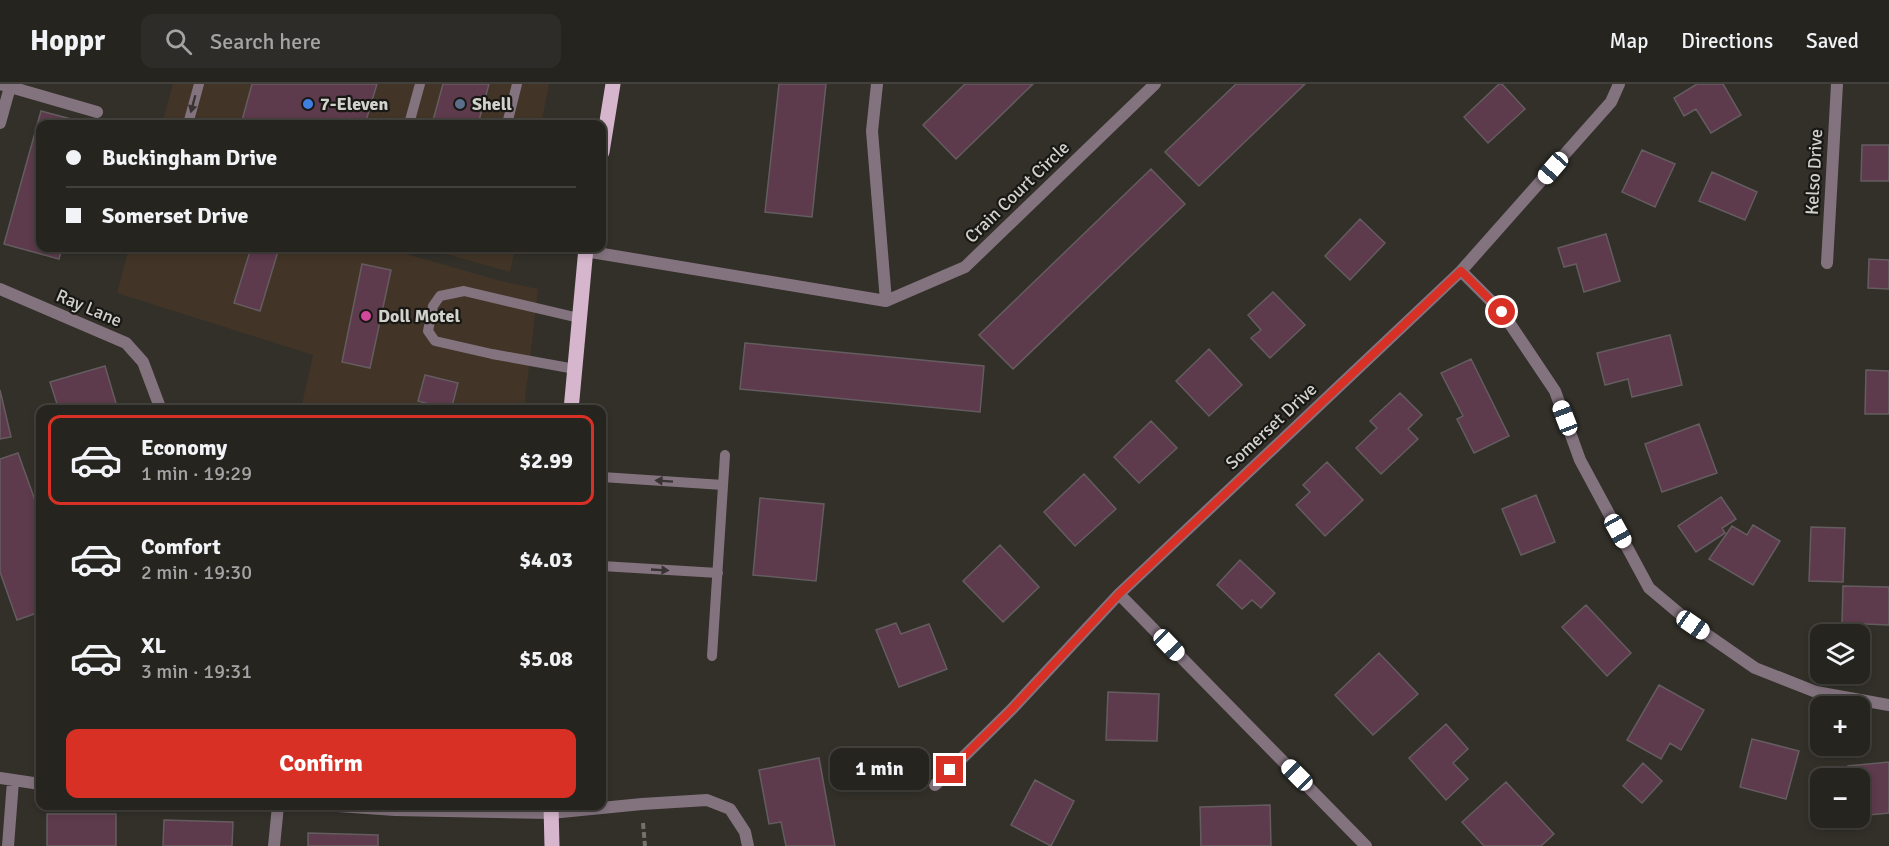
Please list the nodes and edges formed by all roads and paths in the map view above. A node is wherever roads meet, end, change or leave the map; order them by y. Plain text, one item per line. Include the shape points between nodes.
1 (199, 84) edge
2 (420, 84) edge
3 (517, 84) edge
4 (613, 84) edge
5 (877, 84) edge
6 (1155, 84) edge
7 (1619, 84) edge
8 (1837, 84) edge
9 (5, 86) edge
10 (97, 112) dead end
11 (189, 120) edge
12 (410, 120) edge
13 (508, 120) edge
14 (0, 123) edge
15 (606, 127) edge
16 (582, 252) edge
17 (600, 252) edge
18 (1827, 263) dead end
19 (1461, 271) junction
20 (0, 289) edge
21 (886, 301) junction
22 (579, 318) junction
23 (575, 369) junction
24 (160, 405) edge
25 (571, 405) edge
26 (725, 455) dead end
27 (606, 477) edge
28 (723, 485) junction
29 (606, 566) edge
30 (718, 573) junction
31 (1119, 594) junction
32 (712, 656) dead end
33 (1889, 705) edge
34 (6, 779) edge
35 (36, 783) edge
36 (935, 785) dead end
37 (606, 806) edge
38 (278, 810) edge
39 (551, 810) edge
40 (551, 810) edge
41 (1361, 844) edge
42 (8, 846) edge
43 (274, 846) edge
44 (552, 846) edge
45 (558, 846) edge
46 (748, 846) edge

1 -> 11 lane
2 - 12 lane
3 - 13 lane
4 - 15 main road
5 - 21 street via 872,131
6 - 21 street, Crain Court Circle via 965,267
7 - 19 street, Somerset Drive via 1611,102
8 - 18 street, Kelso Drive
9 - 10 street
9 - 14 street
16 - 22 main road
17 - 21 street
19 - 31 street, Somerset Drive
19 - 33 street via 1502,312 1555,391 1580,460 1649,588 1693,625 1755,668 1816,692
20 - 24 street, Ray Lane via 126,343 143,362
22 - 23 main road
22 - 23 lane via 464,291 440,296 433,306 428,331 435,340
23 - 25 main road
26 - 28 lane
28 -> 27 lane
28 - 30 lane
29 -> 30 lane
30 - 32 lane
31 - 36 street, Somerset Drive
31 - 41 street
34 - 35 street
34 - 42 street
37 - 46 street via 707,800 730,809 745,832
38 - 43 street
39 - 44 main road
40 - 45 main road

